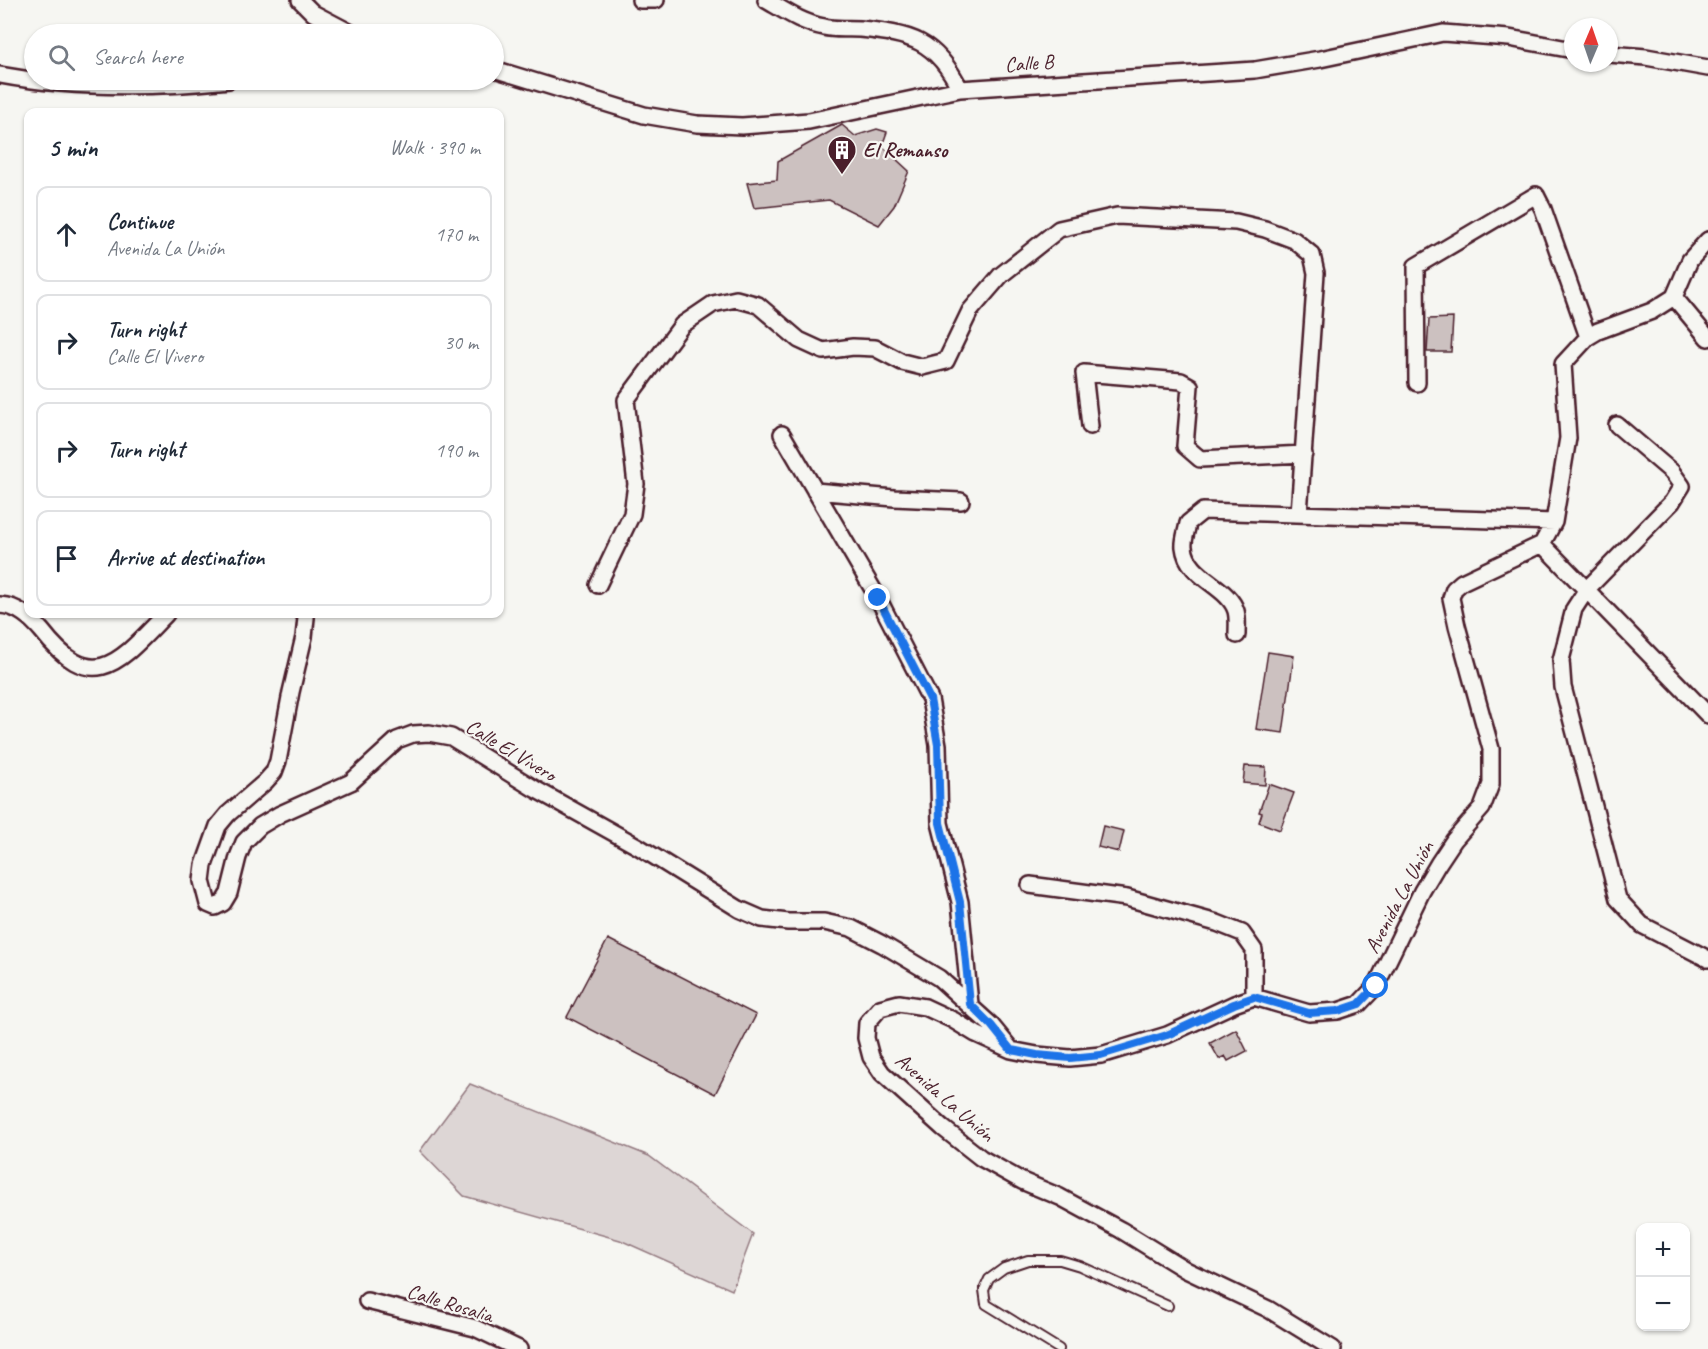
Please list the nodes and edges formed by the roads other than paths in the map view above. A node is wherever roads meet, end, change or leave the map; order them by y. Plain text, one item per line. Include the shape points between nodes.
1 (300, 0) edge
2 (640, 0) edge
3 (656, 0) edge
4 (766, 0) edge
5 (334, 24) edge
6 (1564, 48) edge
7 (1618, 55) edge
8 (1708, 68) edge
9 (504, 72) edge
10 (0, 75) edge
11 (24, 79) edge
12 (960, 89) junction
13 (1708, 240) edge
14 (1674, 297) junction
15 (1588, 337) junction
16 (1708, 338) edge
17 (1417, 383) dead end
18 (1617, 424) dead end
19 (1090, 426) dead end
20 (782, 434) dead end
21 (1304, 454) junction
22 (815, 491) junction
23 (961, 501) dead end
24 (1299, 513) junction
25 (1554, 522) junction
26 (1542, 544) junction
27 (598, 585) dead end
28 (1587, 589) junction
29 (0, 605) edge
30 (24, 614) edge
31 (30, 618) edge
32 (162, 618) edge
33 (306, 618) edge
34 (1237, 635) dead end
35 (1708, 715) edge
36 (1030, 885) dead end
37 (1708, 959) edge
38 (1254, 997) junction
39 (970, 1004) junction
40 (1011, 1050) junction
41 (367, 1301) dead end
42 (1168, 1306) dead end
43 (519, 1349) edge
44 (1059, 1349) edge
45 (1333, 1349) edge

1 - 5 street via 313,13
2 - 3 street
4 - 12 street via 803,22 904,36 928,45 950,68
6 - 12 street, Calle B via 1509,38 1443,33 1255,70
7 - 8 street
9 - 12 street, Calle B via 645,115 697,124 742,126 809,121
10 - 11 street
13 - 14 street via 1690,260
14 - 15 street via 1652,311
14 - 16 street
15 - 17 street via 1536,195 1416,266
15 - 25 street via 1563,364 1568,438
18 - 28 street via 1672,472 1682,486 1672,502
19 - 21 street via 1084,373 1181,381 1190,386 1185,446 1200,459
20 - 22 street
21 - 24 street
21 - 27 street via 1316,273 1312,255 1294,240 1236,222 1117,216 1059,229 1001,275 970,311 946,361 922,367 875,348 823,351 799,340 758,305 736,299 713,304 682,325 626,400 636,484 632,514
22 - 23 street
22 - 39 street via 878,598 930,699 938,745 940,823 960,902
24 - 25 street
24 - 34 street via 1203,511 1188,524 1184,547 1190,564 1236,610
25 - 26 street
26 - 28 street
26 - 38 street, Avenida La Unión via 1454,589 1451,598 1457,626 1491,749 1491,784 1482,808 1454,840 1422,891 1376,986 1359,1004 1338,1011 1309,1013
28 - 35 street
28 - 37 street via 1574,609 1561,660 1563,687 1618,899 1642,925
29 - 30 street
31 - 32 street via 55,648 74,663 99,668 133,648
33 - 39 street, Calle El Vivero via 278,761 265,782 218,826 204,865 202,881 208,904 215,907 223,903 244,842 260,826 351,782 397,740 429,733 452,737 739,909 762,919 824,922 851,928 939,978
36 - 38 street via 1127,898 1242,933 1254,950
38 - 40 street, Avenida La Unión via 1167,1035 1101,1055 1070,1058
39 - 40 street, Calle El Vivero
40 - 45 street, Avenida La Unión via 925,1007 899,1003 880,1008 867,1023 871,1057 882,1073 981,1158 1060,1197 1186,1270 1268,1309
41 - 43 street, Calle Rosalia via 475,1328
42 - 44 lane via 1060,1260 1028,1260 1004,1268 990,1279 984,1290 986,1304

